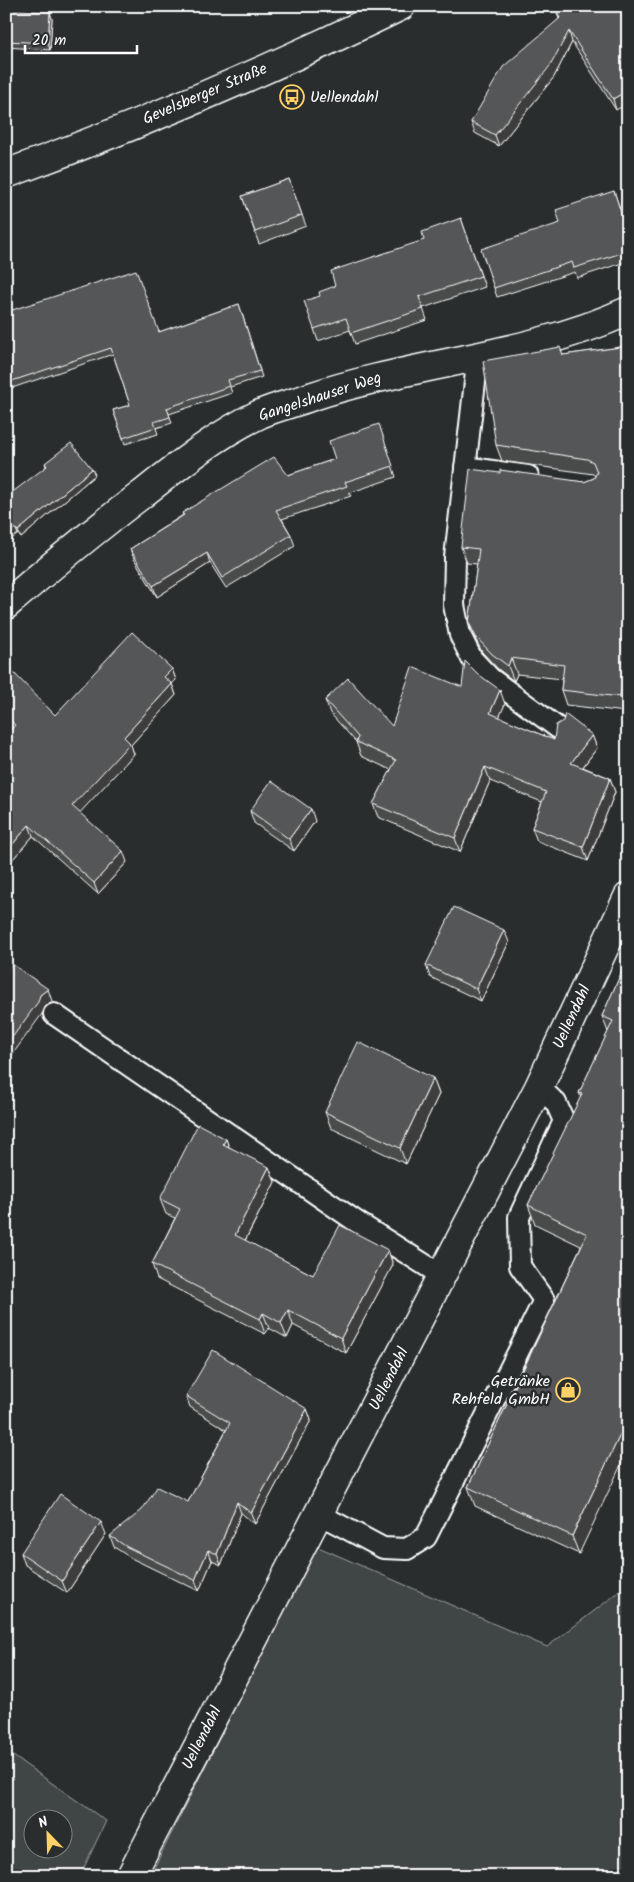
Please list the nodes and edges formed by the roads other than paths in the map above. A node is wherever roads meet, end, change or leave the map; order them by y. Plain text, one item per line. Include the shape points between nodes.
1 (401, 6) edge
2 (6, 174) edge
3 (628, 311) edge
4 (478, 355) junction
5 (465, 467) junction
6 (543, 479) edge
7 (6, 605) edge
8 (558, 728) edge
9 (628, 897) edge
10 (54, 1014) dead end
11 (539, 1087) junction
12 (441, 1275) junction
13 (319, 1514) junction
14 (136, 1866) edge

1 - 2 main road, Gevelsberger Straße via 95,142
3 - 4 main road, Gangelshauser Weg via 594,327 553,340
4 - 5 lane
4 - 7 main road, Gangelshauser Weg via 331,390 261,414 220,436 186,460 75,546
5 - 6 lane
5 - 8 lane via 454,557 454,606 460,635 472,659 490,678
9 - 11 main road, Uellendahl
10 - 12 lane via 357,1222
11 - 12 main road, Uellendahl
11 - 13 lane via 556,1103 564,1121 519,1218 520,1266 544,1300 426,1537 407,1549 383,1548
12 - 13 main road, Uellendahl
13 - 14 main road, Uellendahl

